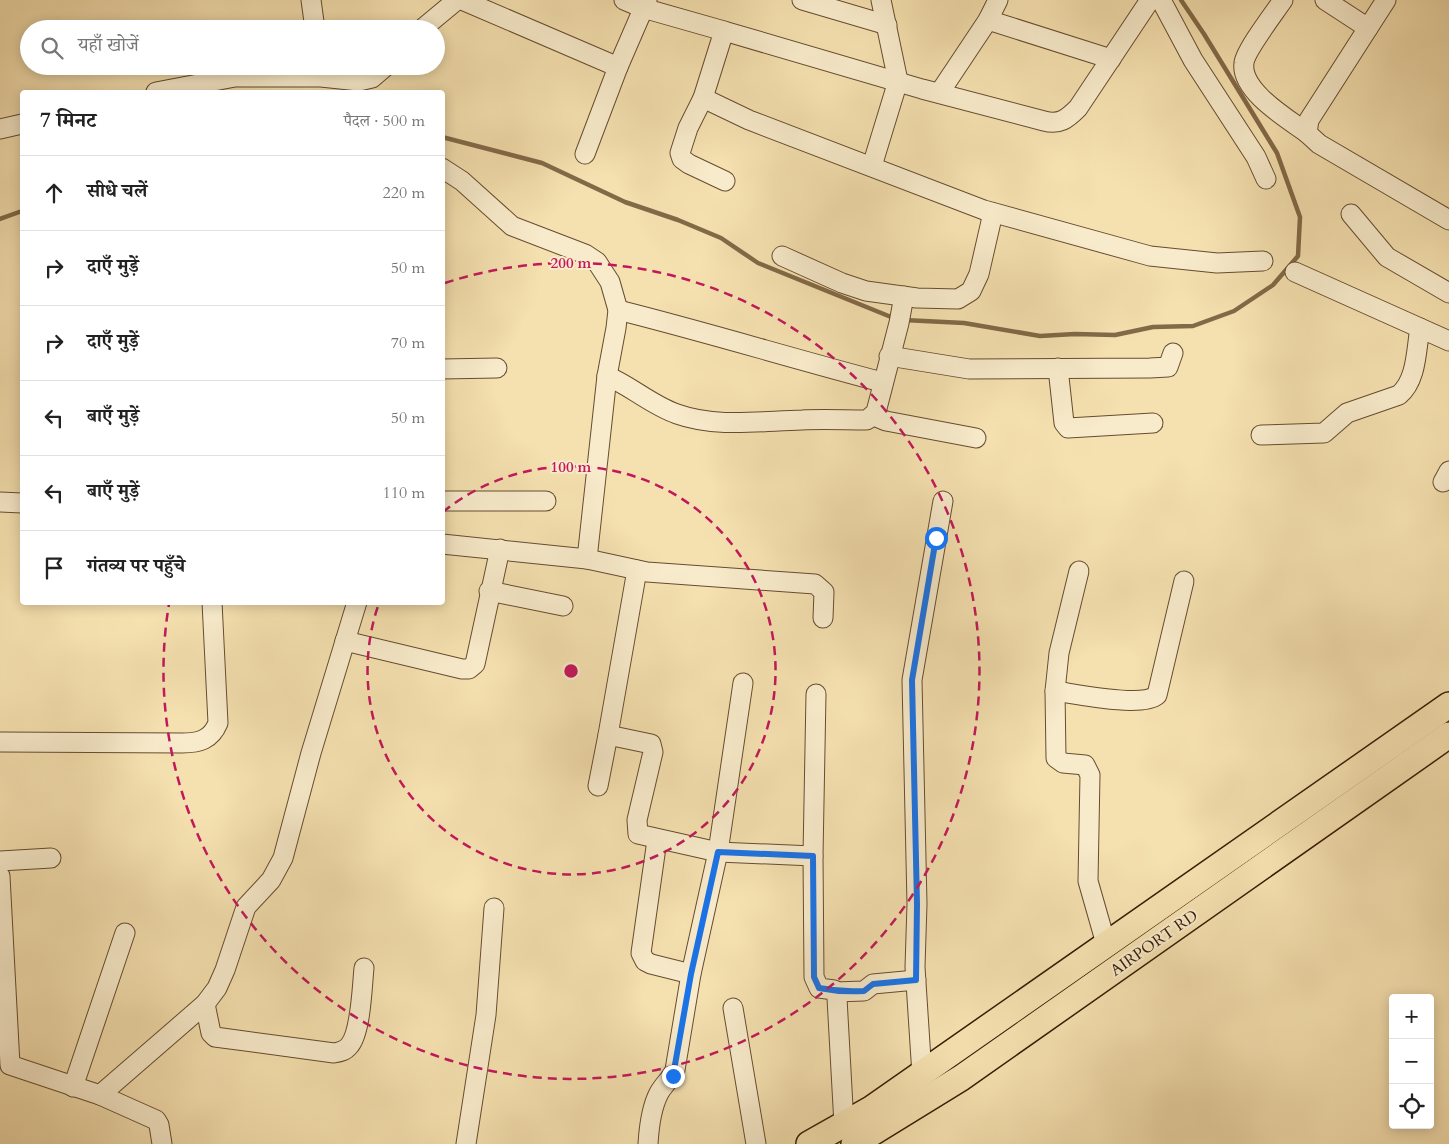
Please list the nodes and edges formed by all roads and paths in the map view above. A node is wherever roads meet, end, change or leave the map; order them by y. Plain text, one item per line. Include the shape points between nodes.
1 (311, 0) edge
2 (457, 0) edge
3 (462, 0) edge
4 (624, 0) edge
5 (802, 0) edge
6 (881, 0) edge
7 (998, 0) edge
8 (1150, 0) edge
9 (1161, 0) edge
10 (1283, 0) edge
11 (1325, 0) edge
12 (1386, 0) edge
13 (645, 4) edge
14 (313, 20) edge
15 (433, 20) edge
16 (988, 20) junction
17 (888, 25) junction
18 (1368, 28) junction
19 (724, 31) junction
20 (1111, 59) junction
21 (618, 67) junction
22 (269, 75) edge
23 (337, 75) edge
24 (373, 75) edge
25 (898, 81) junction
26 (167, 90) edge
27 (940, 92) junction
28 (703, 98) junction
29 (20, 124) edge
30 (0, 129) edge
31 (1307, 133) junction
32 (585, 154) dead end
33 (872, 166) junction
34 (445, 170) edge
35 (1266, 179) dead end
36 (725, 181) dead end
37 (993, 213) junction
38 (1351, 214) dead end
39 (1449, 220) edge
40 (782, 256) dead end
41 (1263, 261) dead end
42 (1295, 272) dead end
43 (1449, 293) edge
44 (903, 299) junction
45 (618, 310) junction
46 (1420, 328) junction
47 (1449, 341) edge
48 (1173, 353) dead end
49 (889, 356) junction
50 (497, 368) dead end
51 (1058, 368) junction
52 (445, 369) edge
53 (606, 376) junction
54 (882, 382) junction
55 (874, 416) junction
56 (1153, 423) dead end
57 (1261, 435) dead end
58 (976, 438) dead end
59 (445, 501) edge
60 (546, 501) dead end
61 (0, 502) edge
62 (943, 502) dead end
63 (20, 503) edge
64 (445, 544) edge
65 (500, 549) junction
66 (587, 559) junction
67 (637, 570) junction
68 (1079, 570) dead end
69 (1184, 581) dead end
70 (489, 591) junction
71 (212, 605) edge
72 (356, 605) edge
73 (563, 606) dead end
74 (823, 618) dead end
75 (345, 641) junction
76 (743, 683) dead end
77 (1055, 691) junction
78 (816, 694) dead end
79 (1449, 705) edge
80 (608, 735) junction
81 (1449, 735) edge
82 (0, 742) edge
83 (598, 786) dead end
84 (657, 840) junction
85 (718, 852) junction
86 (813, 856) junction
87 (51, 858) dead end
88 (0, 861) edge
89 (0, 876) edge
90 (494, 908) dead end
91 (125, 934) dead end
92 (1106, 944) junction
93 (364, 968) dead end
94 (691, 974) junction
95 (916, 980) junction
96 (835, 992) junction
97 (206, 1004) junction
98 (733, 1008) dead end
99 (5, 1063) edge
100 (922, 1075) junction
101 (73, 1087) junction
102 (100, 1095) junction
103 (849, 1135) edge
104 (162, 1144) edge
105 (466, 1144) edge
106 (648, 1144) edge
107 (756, 1144) edge
108 (809, 1144) edge

1 - 14 street
2 - 15 street
3 - 21 street
4 - 13 street
5 - 17 street
6 - 17 street
7 - 16 street
8 - 20 street
9 - 35 street via 1193,60 1256,157
10 - 31 street via 1247,56 1244,69 1256,92 1269,106
11 - 18 street
12 - 18 street
13 - 19 street
13 - 21 street
16 - 20 street
16 - 27 street
17 - 25 street
18 - 31 street via 1308,120
19 - 25 street
19 - 28 street
20 - 27 street via 1078,108 1059,123
21 - 32 street
22 - 26 street via 235,77
23 - 24 street via 366,80
25 - 27 street
25 - 33 street
28 - 33 street via 765,126
28 - 36 street via 680,153 689,164
29 - 30 street
31 - 39 street via 1319,144
33 - 37 street
34 - 45 street via 512,226 585,254 597,262 610,282
37 - 41 street via 1150,256 1209,262
37 - 44 street via 979,274 970,291 951,300
38 - 43 street via 1386,257
40 - 44 street via 852,287
42 - 46 street
44 - 49 street via 900,323
45 - 53 street
45 - 54 street
46 - 47 street
46 - 57 street via 1411,378 1399,395 1346,413 1324,433
48 - 51 street via 1170,364 1165,367
49 - 51 street via 955,368
49 - 54 street
50 - 52 street
51 - 56 street via 1064,423 1068,428
53 - 55 street via 678,414 718,421 866,420
53 - 66 street
54 - 55 street
55 - 58 street
59 - 60 street
61 - 63 street
62 - 95 street via 912,680
64 - 65 street
65 - 66 street
65 - 70 street
66 - 67 street
67 - 74 street via 815,584 824,592
67 - 80 street
68 - 77 street via 1059,653
69 - 77 street via 1160,689 1154,698 1109,698
70 - 73 street
70 - 75 street via 475,664 469,669
71 - 82 street via 218,723 206,739 196,743
72 - 75 street
75 - 97 street via 283,858 271,880 246,907 225,970
76 - 85 street
77 - 92 street via 1056,758 1063,763 1085,766 1090,775 1088,881
78 - 86 street
79 - 92 main road
80 - 83 street
80 - 84 street via 646,741 653,748 636,829 641,836
81 - 103 main road, AIRPORT RD via 961,1078
84 - 85 street
84 - 94 street via 641,953 650,964
85 - 86 street
85 - 94 street
86 - 96 street via 814,977 819,988
87 - 88 street
89 - 99 street
90 - 105 street via 486,1015
91 - 101 street
92 - 100 main road
93 - 97 street via 356,1033 350,1046 334,1053 218,1038 211,1033
94 - 106 street via 675,1070 655,1103
95 - 96 street via 873,984 864,991
95 - 100 street
96 - 103 street
97 - 102 street
98 - 107 street
99 - 101 street
100 - 103 main road
101 - 102 street
102 - 104 street via 156,1120 160,1124
103 - 108 main road

